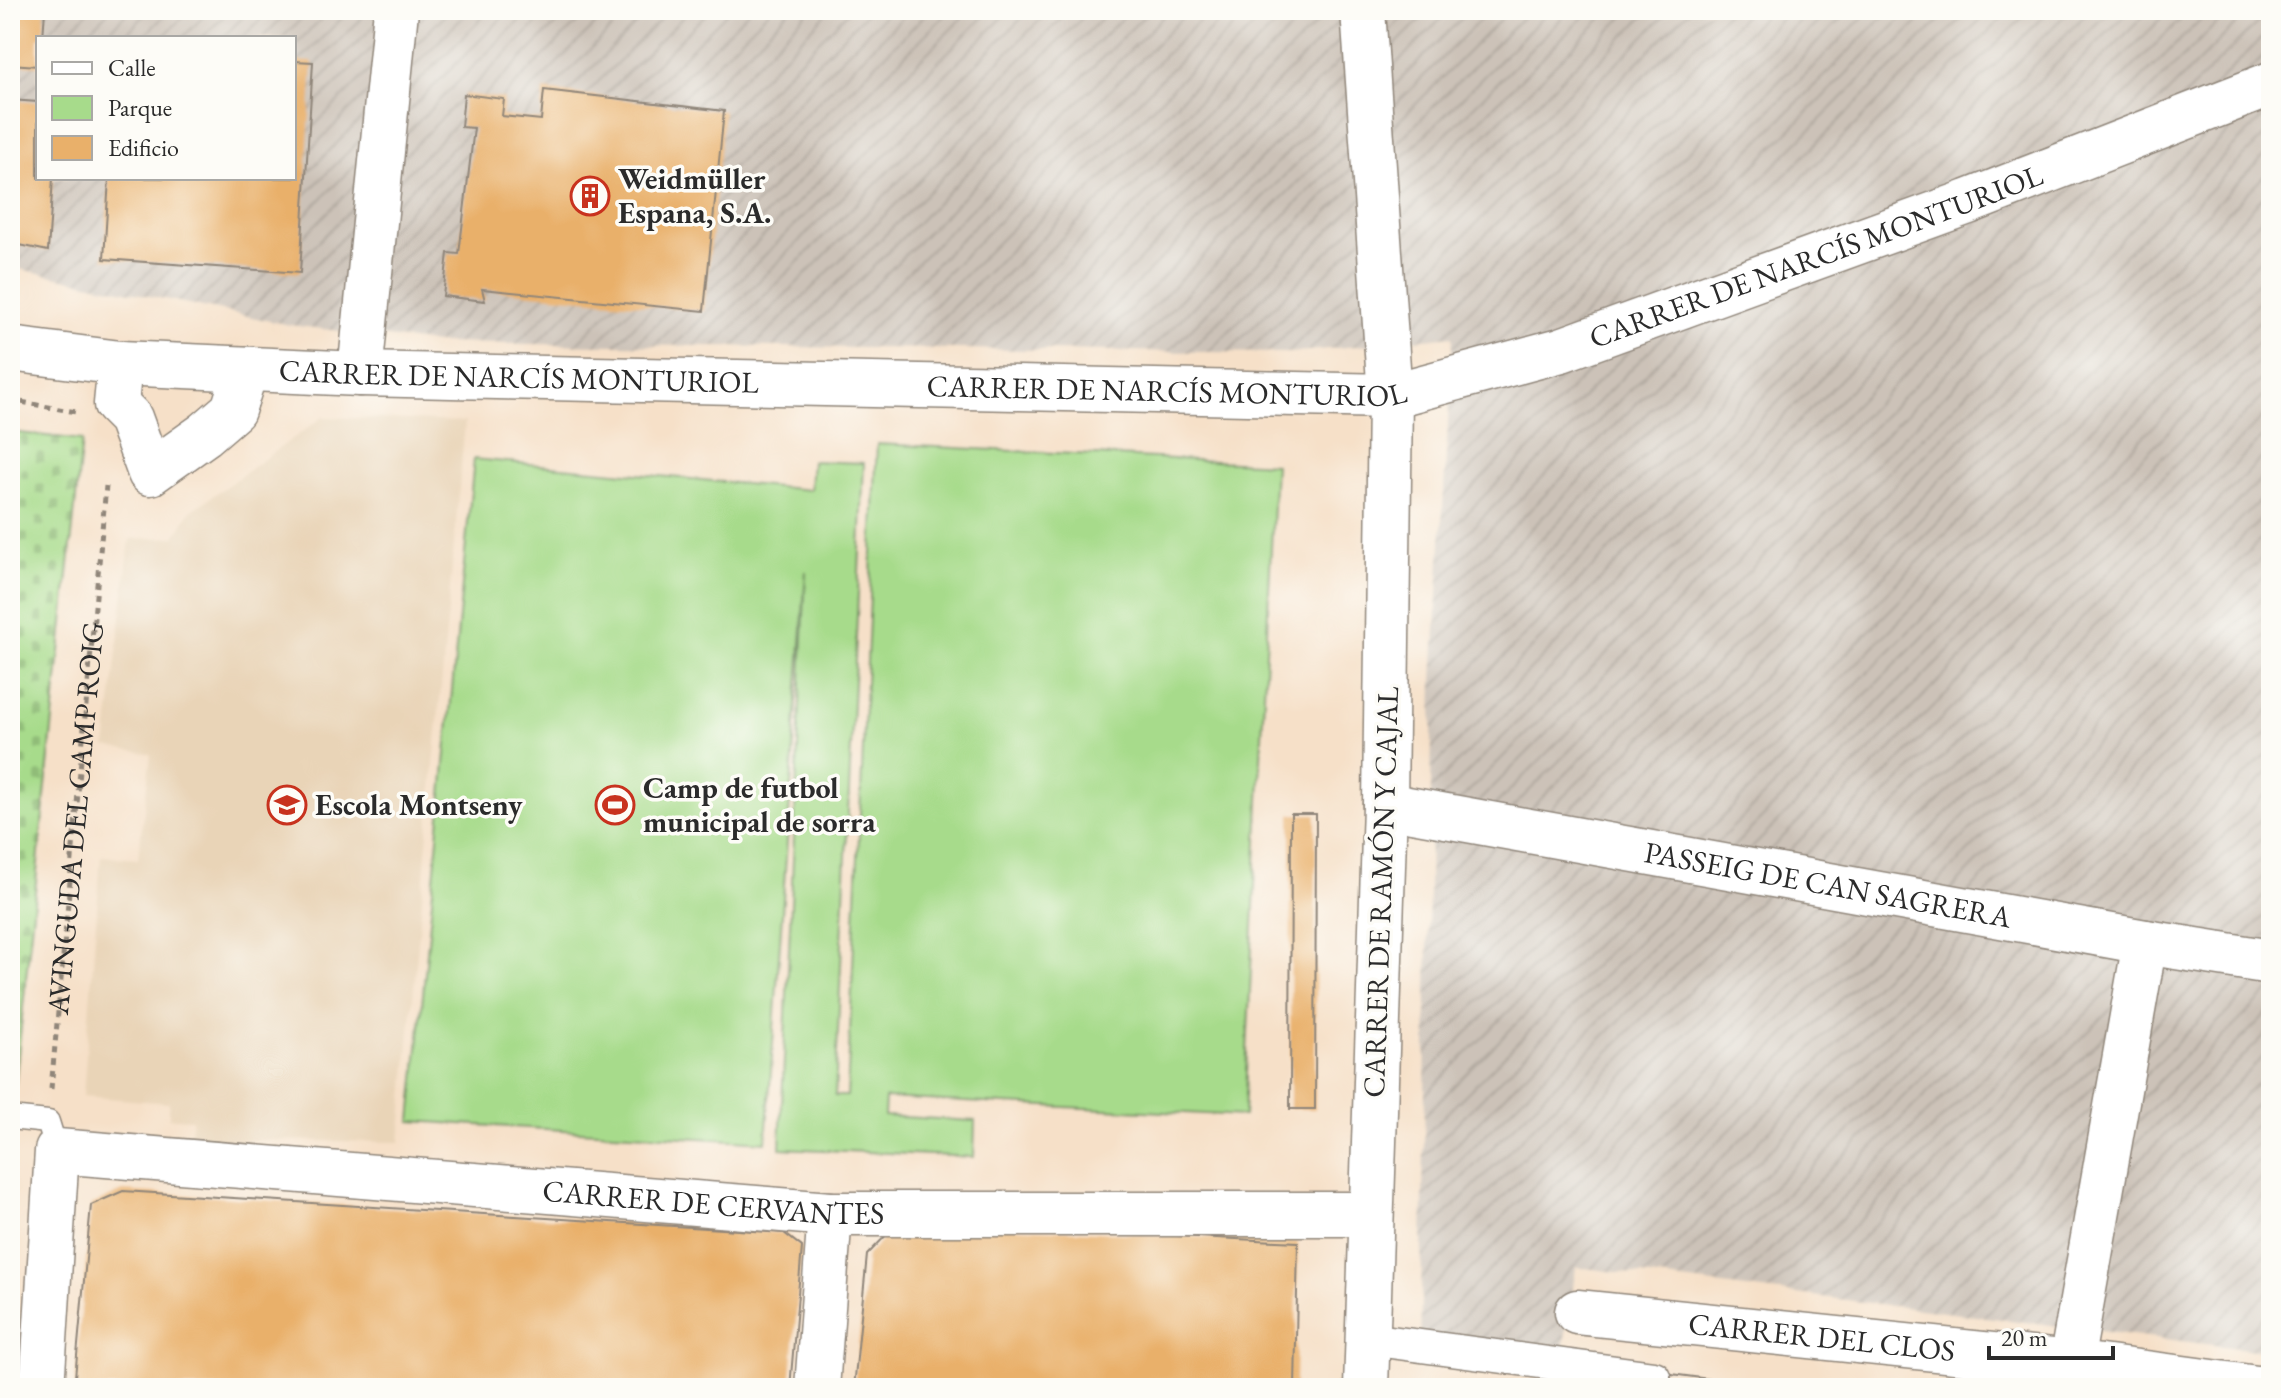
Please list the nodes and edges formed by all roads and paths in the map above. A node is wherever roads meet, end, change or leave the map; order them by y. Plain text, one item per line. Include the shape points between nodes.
1 (396, 10) edge
2 (1363, 10) edge
3 (2271, 84) edge
4 (10, 349) edge
5 (120, 363) junction
6 (246, 369) junction
7 (360, 374) junction
8 (1390, 396) junction
9 (10, 400) edge
10 (86, 413) dead end
11 (107, 473) dead end
12 (1385, 805) junction
13 (2145, 942) junction
14 (2271, 962) edge
15 (10, 1118) edge
16 (53, 1136) junction
17 (830, 1214) junction
18 (1371, 1214) junction
19 (1577, 1312) dead end
20 (1368, 1339) junction
21 (2071, 1363) junction
22 (1654, 1377) dead end
23 (42, 1388) edge
24 (817, 1388) edge
25 (1366, 1388) edge
26 (2257, 1388) edge

1 - 7 street
2 - 8 street, CARRER DE RAMÓN Y CAJAL
3 - 8 street, CARRER DE NARCÍS MONTURIOL via 1968,202 1561,350
4 - 5 street, CARRER DE NARCÍS MONTURIOL
5 - 6 street, CARRER DE NARCÍS MONTURIOL
5 - 6 street via 116,404 130,418 147,486 233,410
6 - 7 street, CARRER DE NARCÍS MONTURIOL
7 - 8 street, CARRER DE NARCÍS MONTURIOL
8 - 12 street, CARRER DE RAMÓN Y CAJAL
9 - 10 path
11 - 16 path, AVINGUDA DEL CAMP ROIG
12 - 13 street, PASSEIG DE CAN SAGRERA
12 - 18 street, CARRER DE RAMÓN Y CAJAL
13 - 14 street, PASSEIG DE CAN SAGRERA
13 - 21 street
15 - 16 lane
16 - 17 street, CARRER DE CERVANTES
16 - 23 street
17 - 18 street, CARRER DE CERVANTES
17 - 24 street
18 - 20 street, CARRER DE RAMÓN Y CAJAL
19 - 21 street, CARRER DEL CLOS
20 - 22 street
20 - 25 street, CARRER DE RAMÓN Y CAJAL
21 - 26 street, CARRER DEL CLOS

